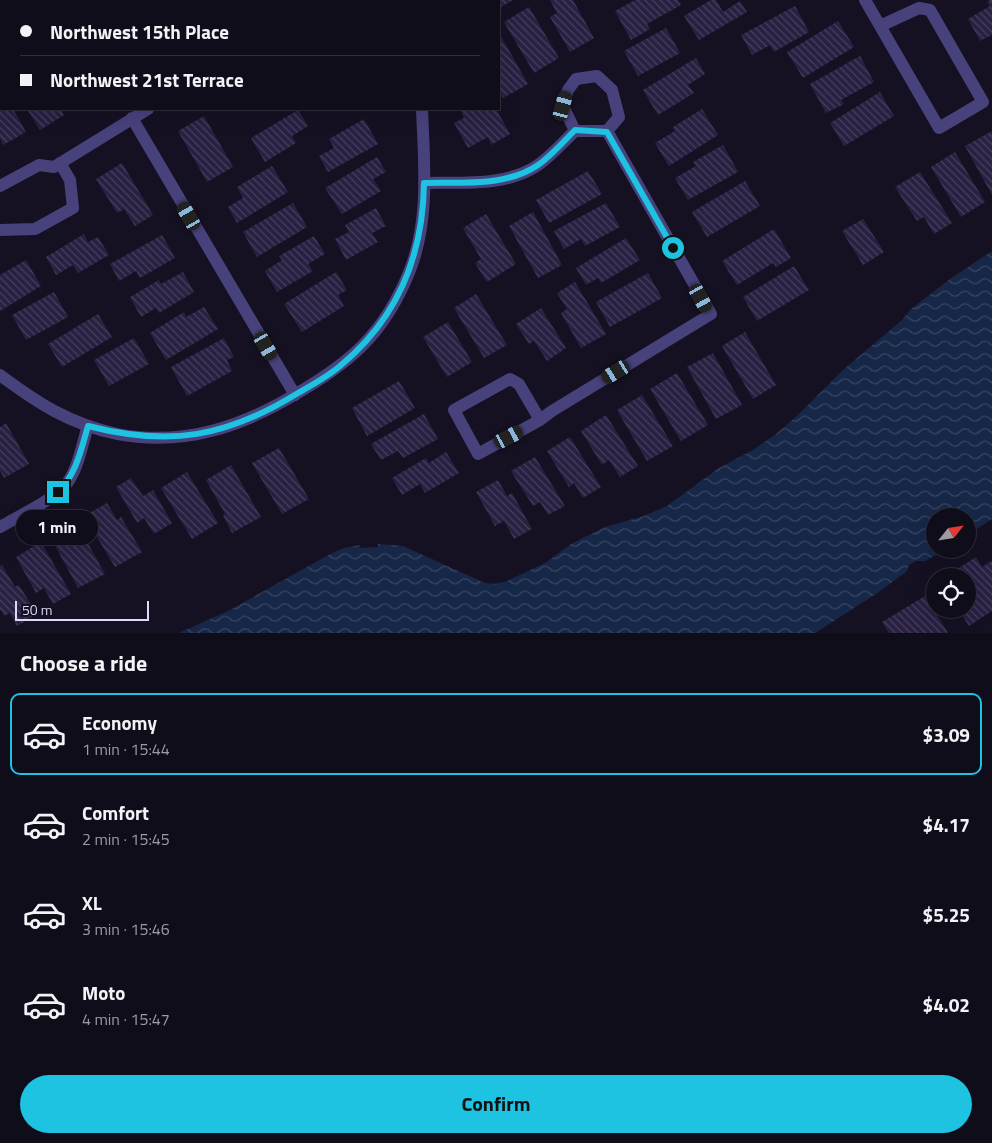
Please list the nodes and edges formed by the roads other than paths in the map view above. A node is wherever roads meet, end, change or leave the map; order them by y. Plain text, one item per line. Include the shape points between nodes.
1 (865, 0) edge
2 (880, 26) junction
3 (146, 110) edge
4 (422, 110) edge
5 (132, 118) junction
6 (575, 130) junction
7 (607, 132) junction
8 (60, 163) junction
9 (424, 183) junction
10 (0, 186) edge
11 (0, 230) edge
12 (0, 375) edge
13 (295, 395) junction
14 (540, 420) junction
15 (88, 426) junction
16 (0, 527) edge

1 - 2 street
2 - 2 street via 939,128 983,102 930,10 919,8
3 - 5 street
4 - 9 street
5 - 8 street
5 - 13 street
6 - 7 street
6 - 7 street via 563,106 568,90 576,79 597,76 612,90 619,117
6 - 9 street via 538,165 508,178
7 - 14 street via 711,314
8 - 10 street via 54,167 39,165
8 - 11 street via 70,180 73,208 35,229
9 - 13 street via 419,239 398,296 362,346 327,375
12 - 15 street via 36,402
13 - 15 street via 241,423 180,437 134,436
14 - 14 street via 478,454 454,410 510,379 520,384
15 - 16 street via 68,483

